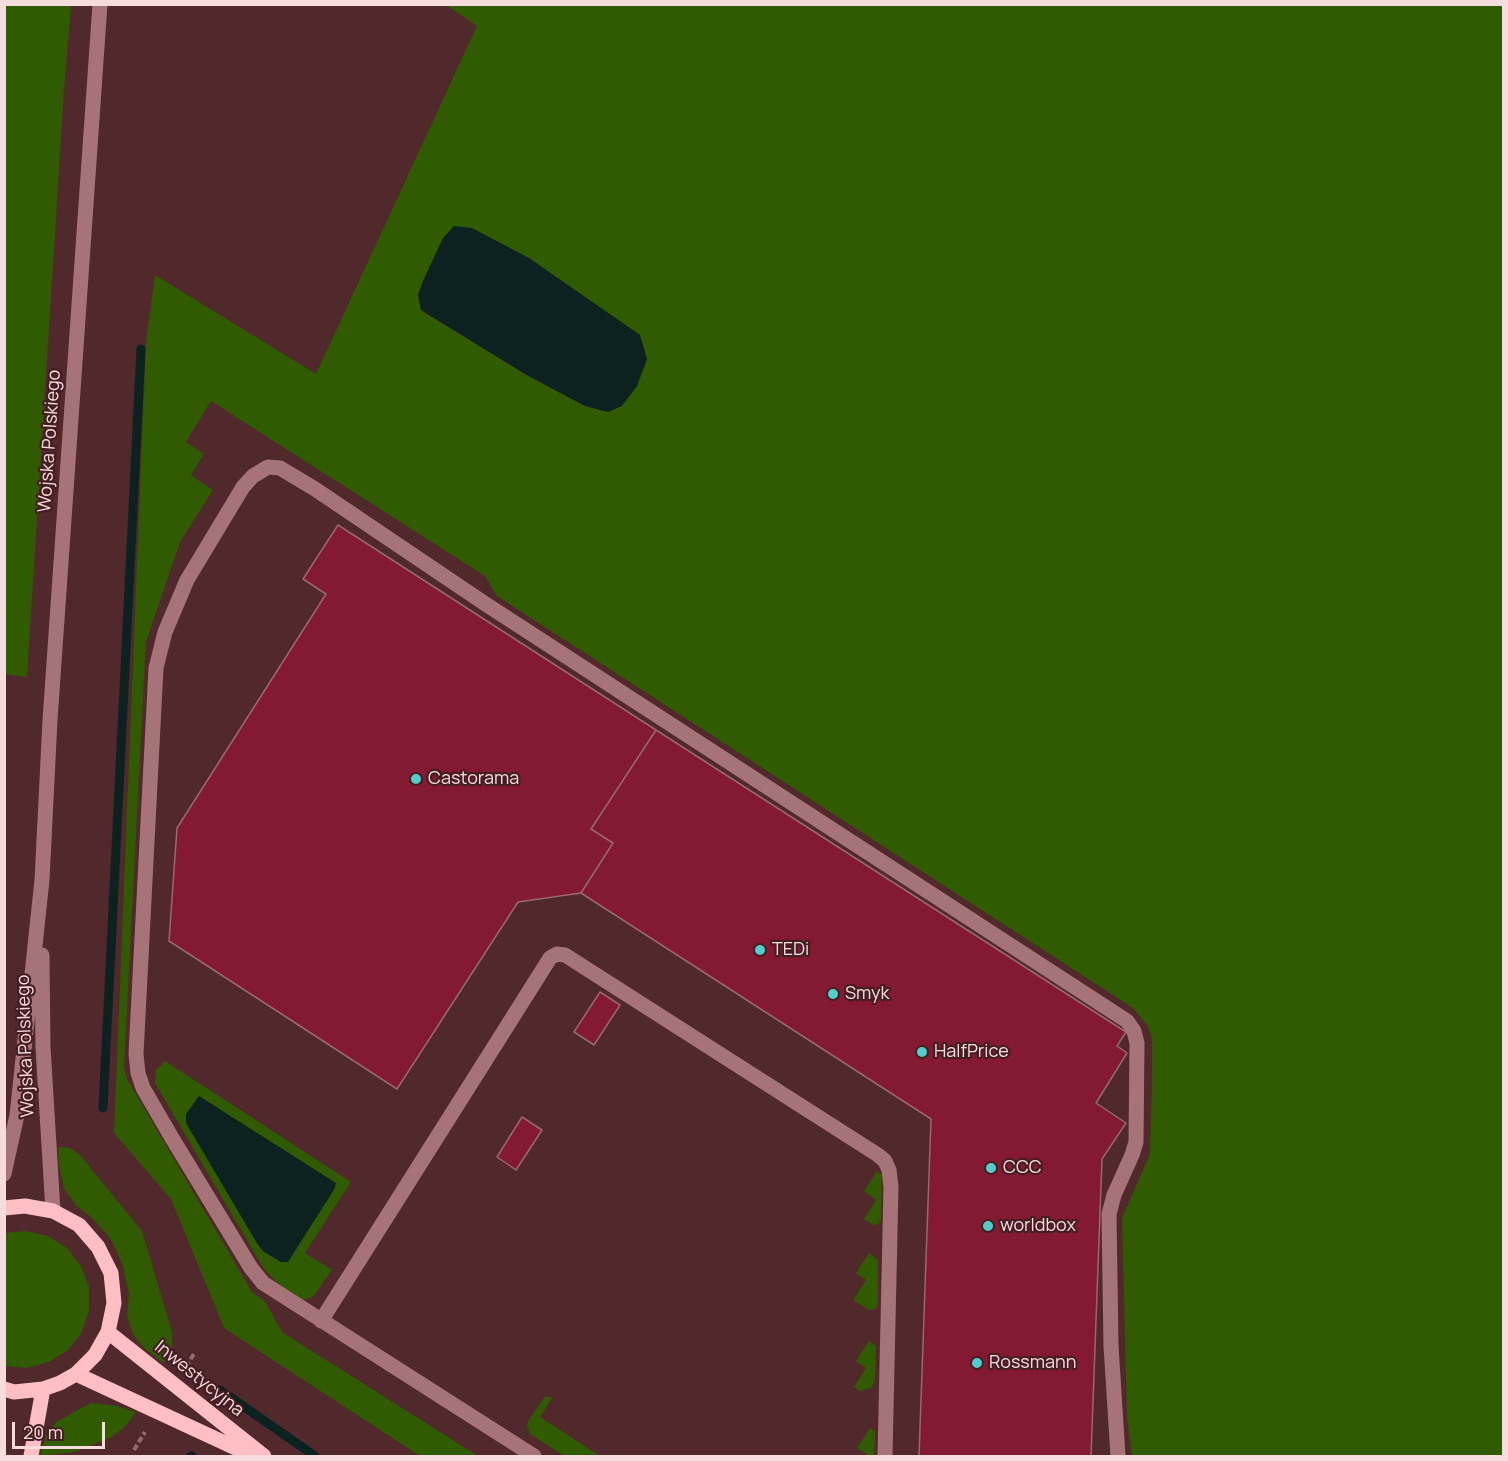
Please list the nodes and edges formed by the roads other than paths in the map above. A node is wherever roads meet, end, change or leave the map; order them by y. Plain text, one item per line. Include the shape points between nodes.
1 (100, 4) edge
2 (42, 880) junction
3 (4, 1174) edge
4 (4, 1208) edge
5 (53, 1211) junction
6 (321, 1321) junction
7 (108, 1332) junction
8 (76, 1374) junction
9 (4, 1389) edge
10 (43, 1389) junction
11 (31, 1456) edge
12 (253, 1456) edge
13 (264, 1456) edge
14 (534, 1456) edge
15 (885, 1456) edge
16 (1118, 1456) edge

1 - 2 street, Wojska Polskiego
2 - 3 street, Wojska Polskiego via 17,1115
2 - 5 street, Wojska Polskiego via 43,1047
4 - 5 main road via 25,1206
5 - 7 main road via 79,1225 98,1246 111,1273 114,1303
6 - 14 street
6 - 15 street via 550,958 565,955 885,1161 891,1186
6 - 16 street via 263,1283 250,1268 143,1088 136,1054 156,668 165,632 187,580 243,487 268,467 280,468 315,489 494,610 1127,1021 1137,1043 1137,1128 1132,1155 1109,1214
7 - 8 main road via 95,1355
7 - 13 main road, Inwestycyjna
8 - 10 main road
8 - 12 main road, Inwestycyjna
9 - 10 main road
10 - 11 main road

